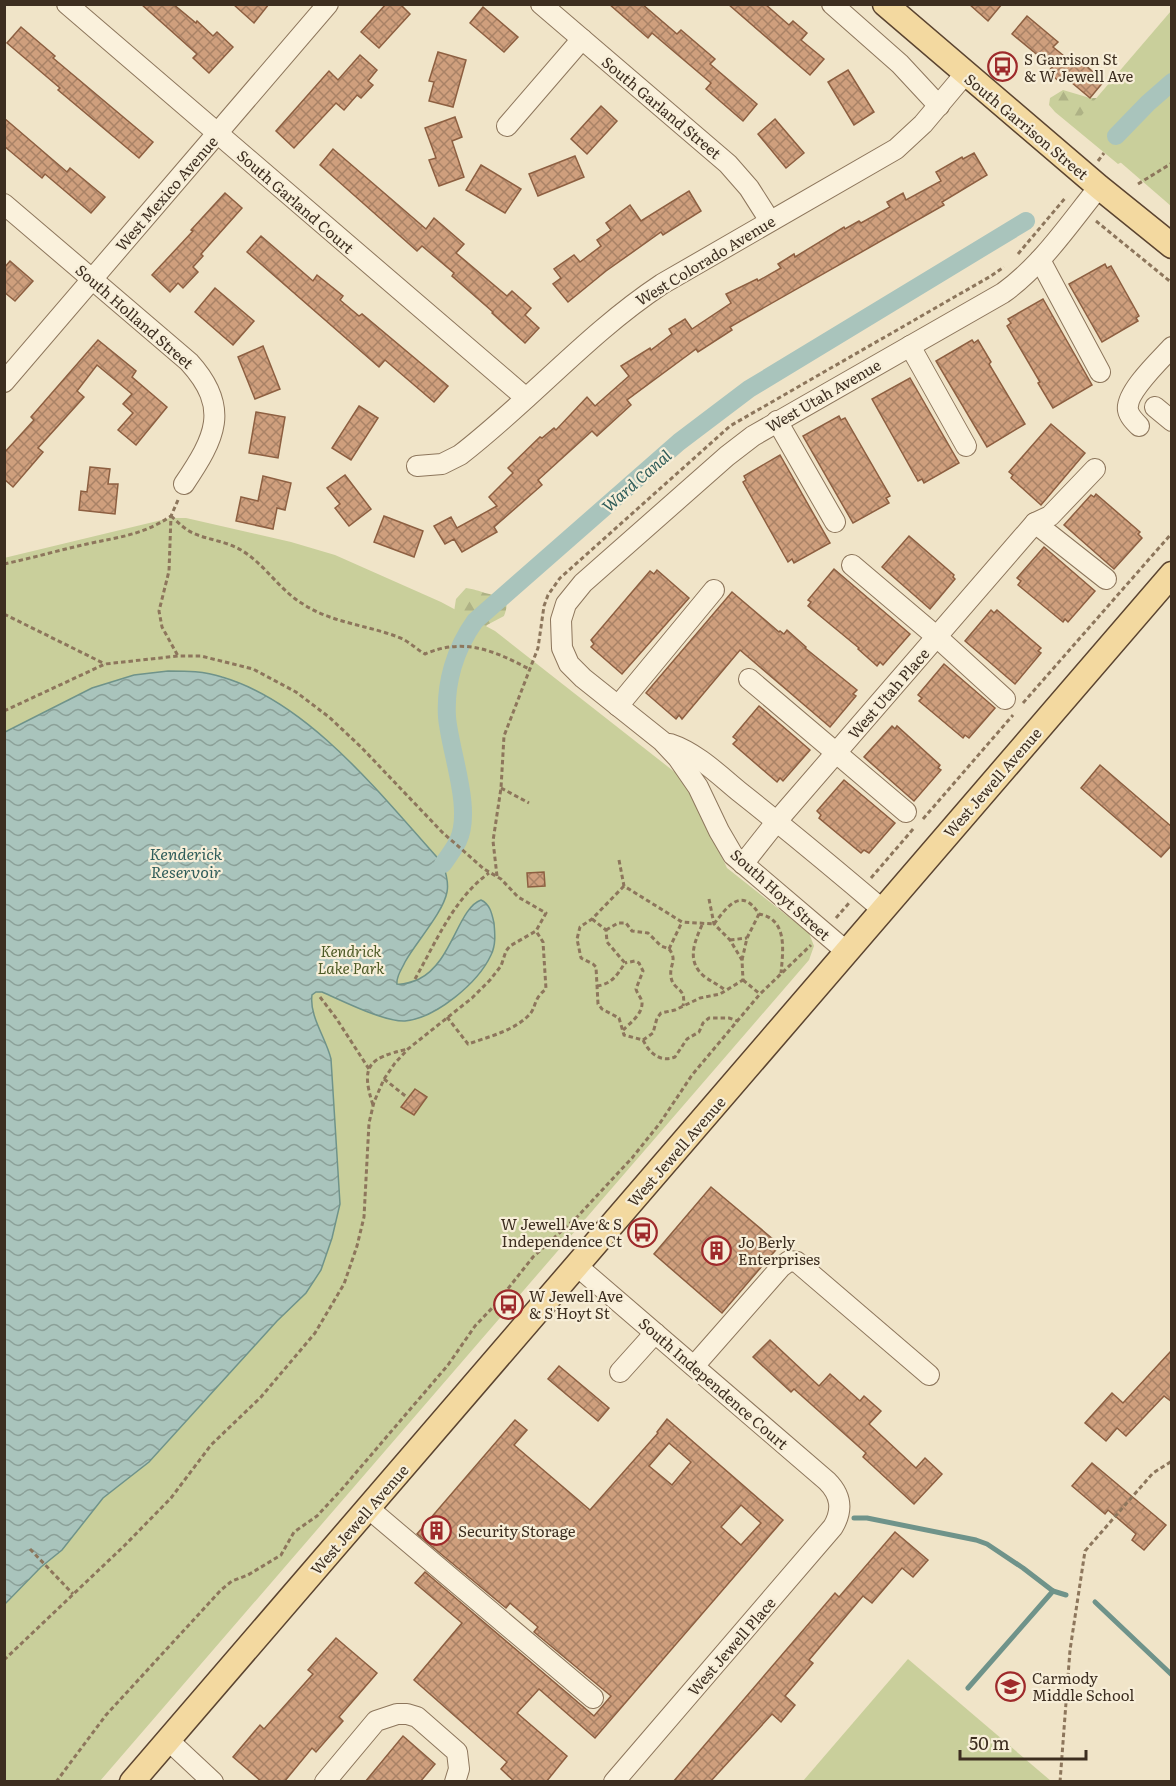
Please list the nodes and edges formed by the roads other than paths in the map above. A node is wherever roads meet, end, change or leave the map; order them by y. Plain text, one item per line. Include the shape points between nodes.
1 (67, 4) edge
2 (328, 4) edge
3 (542, 4) edge
4 (832, 4) edge
5 (885, 4) edge
6 (582, 39) junction
7 (965, 74) junction
8 (939, 106) junction
9 (507, 126) dead end
10 (218, 134) junction
11 (1099, 187) junction
12 (4, 204) edge
13 (770, 221) junction
14 (1172, 246) edge
15 (1040, 260) junction
16 (93, 279) junction
17 (910, 346) junction
18 (1172, 347) edge
19 (1100, 372) dead end
20 (4, 382) edge
21 (526, 398) junction
22 (1155, 406) dead end
23 (777, 421) junction
24 (1172, 421) edge
25 (1138, 426) dead end
26 (966, 446) dead end
27 (417, 466) dead end
28 (1095, 469) dead end
29 (184, 484) dead end
30 (835, 522) dead end
31 (1035, 523) junction
32 (852, 565) dead end
33 (1172, 574) edge
34 (1106, 579) dead end
35 (714, 590) dead end
36 (561, 621) joint
37 (937, 637) junction
38 (750, 678) dead end
39 (1005, 699) dead end
40 (618, 706) junction
41 (662, 741) junction
42 (836, 753) junction
43 (906, 812) dead end
44 (777, 821) junction
45 (743, 864) junction
46 (883, 910) junction
47 (848, 952) junction
48 (577, 1266) junction
49 (655, 1333) junction
50 (694, 1366) junction
51 (620, 1372) dead end
52 (929, 1375) dead end
53 (840, 1507) joint
54 (368, 1508) junction
55 (594, 1698) dead end
56 (168, 1740) junction
57 (132, 1782) edge
58 (213, 1782) edge
59 (325, 1782) edge
60 (455, 1782) edge
61 (614, 1782) edge

1 - 10 street, South Garland Court
2 - 10 street, West Mexico Avenue
3 - 6 street, South Garland Street
4 - 8 street via 900,64
5 - 7 main road, South Garrison Street
6 - 9 street
6 - 13 street, South Garland Street via 728,164
7 - 8 street, West Colorado Avenue
7 - 11 main road, South Garrison Street
8 - 13 street, West Colorado Avenue via 888,155
10 - 16 street, West Mexico Avenue
10 - 21 street, South Garland Court
11 - 14 main road, South Garrison Street
11 - 15 street, West Utah Avenue
12 - 16 street, South Holland Street
13 - 21 street, West Colorado Avenue via 643,296
15 - 17 street, West Utah Avenue via 1003,293
15 - 19 street
16 - 20 street, West Mexico Avenue
16 - 29 street, South Holland Street via 189,362 210,392 213,433
17 - 23 street, West Utah Avenue
17 - 26 street
18 - 25 street via 1130,396 1128,410
21 - 27 street, West Colorado Avenue via 460,455 442,464
22 - 24 street
23 - 30 street
23 - 36 street, West Utah Avenue via 727,456 583,584 566,604
28 - 31 street, West Utah Place via 1050,516
31 - 34 street
31 - 37 street, West Utah Place
32 - 37 street
33 - 46 main road, West Jewell Avenue
35 - 40 street
36 - 40 street, South Hoyt Street via 562,648 569,664
37 - 39 street
37 - 42 street, West Utah Place
38 - 42 street
40 - 41 street, South Hoyt Street
41 - 44 street, South Hoyt Street via 691,754
41 - 45 street, South Hoyt Street via 689,773 727,846
42 - 43 street
42 - 44 street, West Utah Place
44 - 45 street, West Utah Place
44 - 46 street, South Hoyt Street
45 - 47 street, South Hoyt Street
46 - 47 main road, West Jewell Avenue
47 - 48 main road, West Jewell Avenue
48 - 49 street, South Independence Court
48 - 54 main road, West Jewell Avenue
49 - 50 street, South Independence Court
49 - 51 street
50 - 52 street via 789,1261 797,1262
50 - 53 street, South Independence Court via 827,1481 837,1493
53 - 61 street, West Jewell Place via 828,1533
54 - 55 street
54 - 56 main road, West Jewell Avenue
56 - 57 main road, West Jewell Avenue
56 - 58 street
59 - 60 street via 376,1721 397,1713 417,1717 457,1752 459,1769

